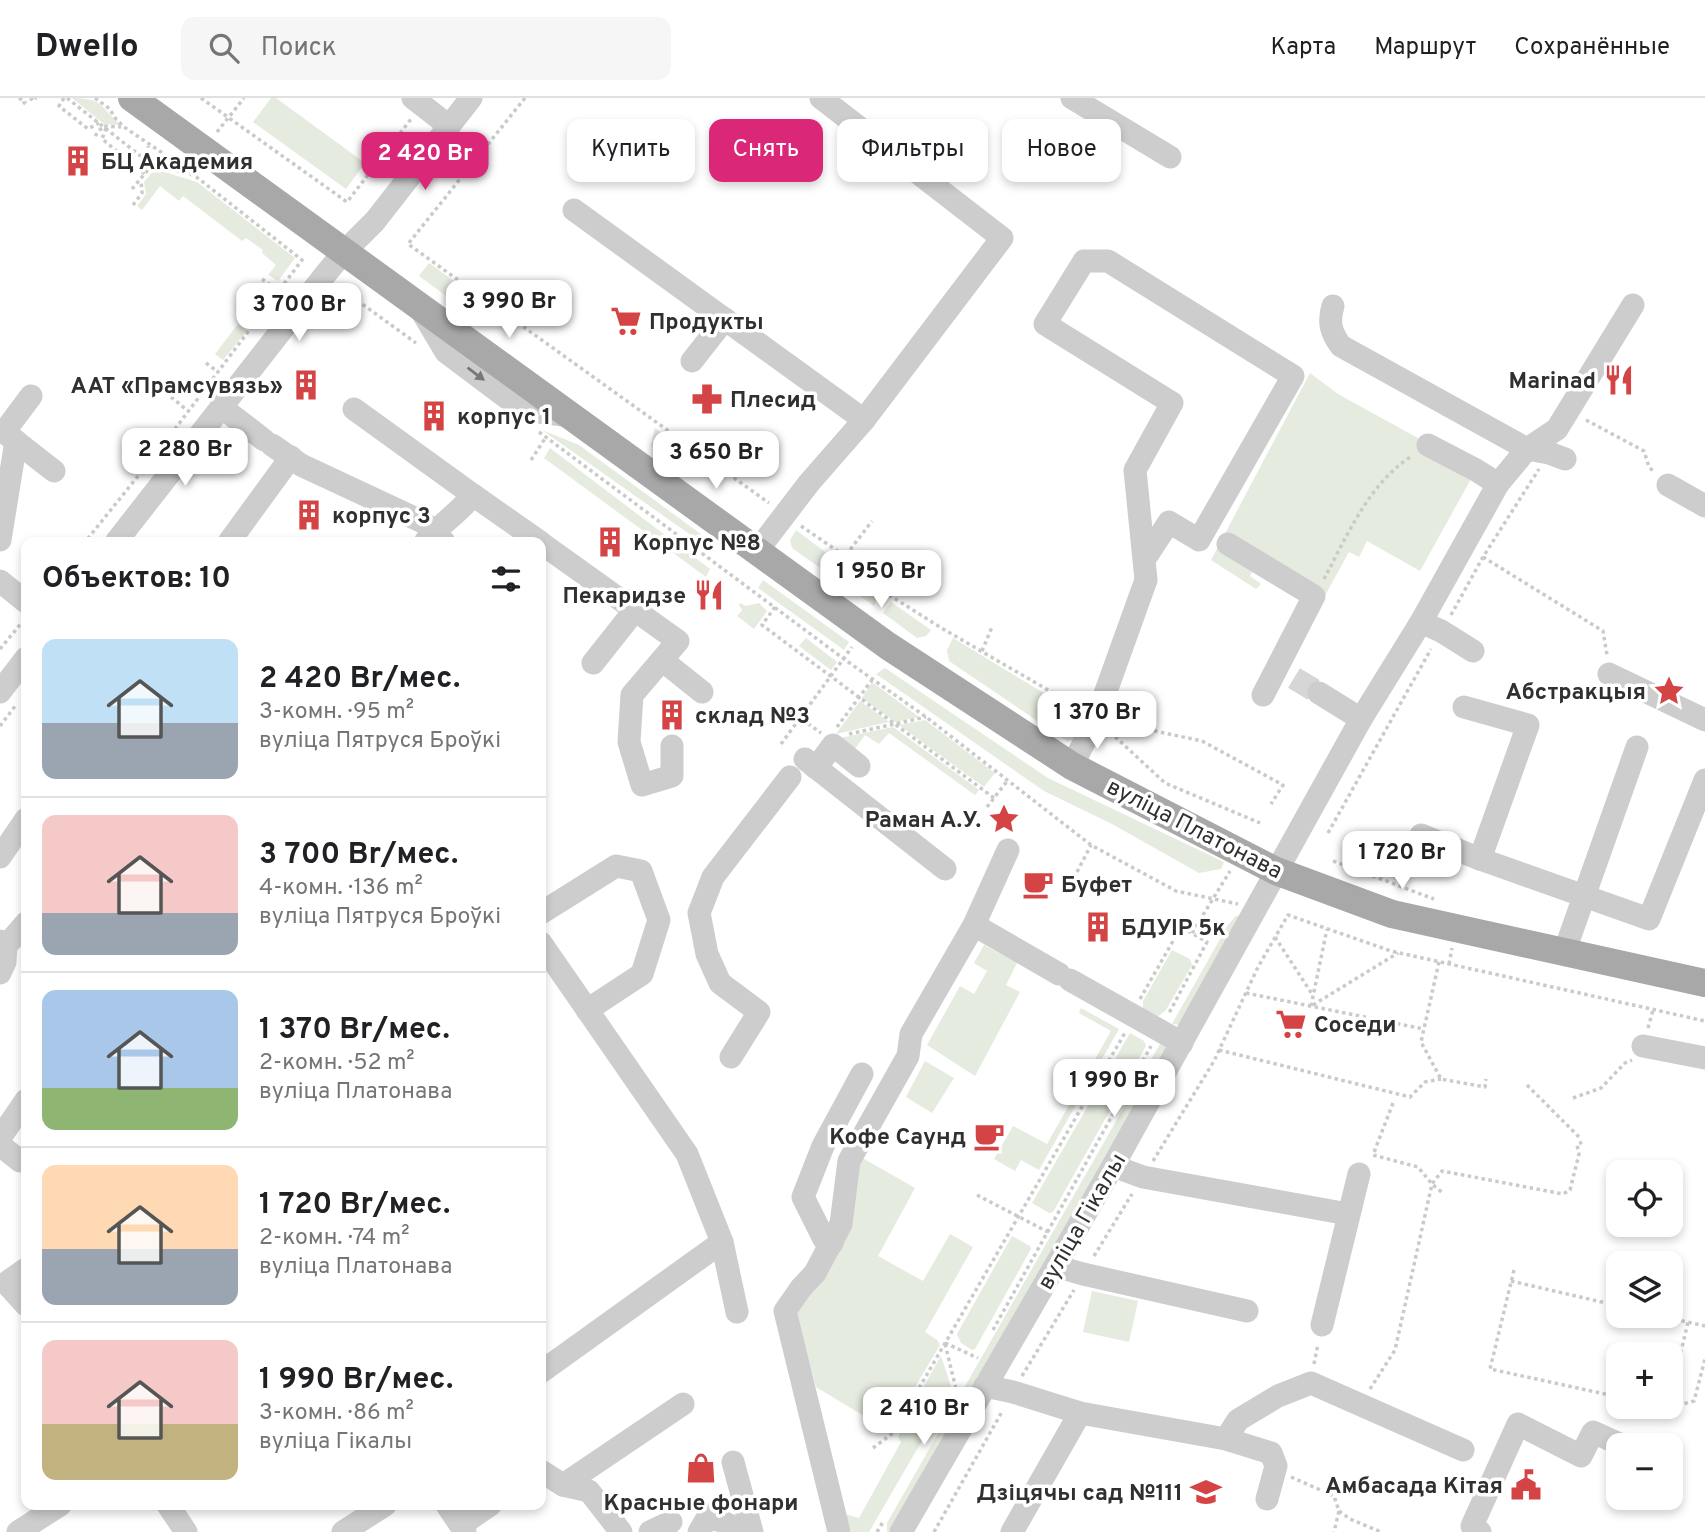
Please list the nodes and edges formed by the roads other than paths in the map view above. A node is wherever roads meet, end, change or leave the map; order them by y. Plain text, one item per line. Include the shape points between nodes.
1 (132, 98) edge
2 (471, 98) edge
3 (821, 98) edge
4 (1072, 98) edge
5 (418, 101) edge
6 (449, 125) junction
7 (1170, 157) dead end
8 (574, 210) dead end
9 (343, 253) junction
10 (1633, 305) dead end
11 (1333, 306) dead end
12 (725, 319) junction
13 (692, 361) dead end
14 (31, 396) dead end
15 (221, 407) junction
16 (354, 409) dead end
17 (864, 420) junction
18 (16, 442) junction
19 (1428, 445) road end
20 (276, 447) junction
21 (1527, 449) junction
22 (1557, 456) road end
23 (54, 471) dead end
24 (1498, 484) junction
25 (1668, 485) road end
26 (473, 495) junction
27 (1705, 506) edge
28 (120, 537) edge
29 (231, 537) edge
30 (433, 537) edge
31 (436, 537) edge
32 (532, 537) edge
33 (0, 540) edge
34 (1228, 544) dead end
35 (546, 547) edge
36 (757, 551) junction
37 (1144, 560) junction
38 (0, 581) edge
39 (21, 598) edge
40 (635, 610) junction
41 (1431, 627) junction
42 (1473, 651) dead end
43 (662, 660) junction
44 (593, 663) dead end
45 (21, 670) edge
46 (1609, 674) road end
47 (702, 692) dead end
48 (1319, 692) tunnel mouth
49 (1263, 695) dead end
50 (10, 696) edge
51 (1464, 706) dead end
52 (1361, 719) junction
53 (1705, 720) edge
54 (672, 746) dead end
55 (1637, 747) dead end
56 (859, 766) dead end
57 (1072, 766) junction
58 (790, 777) dead end
59 (1705, 780) edge
60 (21, 826) edge
61 (1421, 835) dead end
62 (1008, 850) dead end
63 (0, 857) edge
64 (1480, 859) junction
65 (945, 869) dead end
66 (1276, 871) junction
67 (1585, 895) junction
68 (546, 910) edge
69 (974, 925) junction
70 (21, 927) edge
71 (3, 943) edge
72 (546, 950) edge
73 (1564, 953) junction
74 (0, 973) edge
75 (1705, 983) edge
76 (587, 1010) junction
77 (1182, 1043) junction
78 (1643, 1046) road end
79 (732, 1058) dead end
80 (1705, 1058) edge
81 (862, 1074) dead end
82 (21, 1107) edge
83 (0, 1138) edge
84 (0, 1145) edge
85 (20, 1161) dead end
86 (1113, 1166) junction
87 (1359, 1174) dead end
88 (1348, 1214) junction
89 (722, 1242) junction
90 (832, 1243) junction
91 (1055, 1266) junction
92 (21, 1272) edge
93 (3, 1283) edge
94 (21, 1300) edge
95 (1247, 1311) dead end
96 (737, 1312) dead end
97 (1322, 1325) road end
98 (546, 1368) edge
99 (974, 1384) junction
100 (683, 1404) dead end
101 (1080, 1413) junction
102 (1606, 1438) edge
103 (1226, 1439) junction
104 (1462, 1450) dead end
105 (733, 1462) dead end
106 (546, 1474) edge
107 (563, 1485) junction
108 (1267, 1500) dead end
109 (52, 1510) edge
110 (171, 1510) edge
111 (377, 1510) edge
112 (450, 1510) edge
113 (484, 1510) edge
114 (892, 1526) edge
115 (463, 1529) edge
116 (18, 1532) edge
117 (186, 1532) edge
118 (343, 1532) edge
119 (621, 1532) edge
120 (699, 1532) edge
121 (743, 1532) edge
122 (752, 1532) edge
123 (839, 1532) edge
124 (1012, 1532) edge
125 (1480, 1532) edge

1 - 9 main road, вуліца Платонава
2 - 6 street
3 - 17 street via 1002,238
4 - 7 street
5 - 6 street
6 - 9 street via 375,221
8 - 12 street
9 - 15 street
9 - 36 main road, вуліца Платонава
10 - 21 street, вуліца Гікалы via 1557,429
11 - 21 street via 1331,333 1341,346
12 - 13 street
12 - 17 street
14 - 18 street via 4,432
15 - 20 street
15 - 28 street
16 - 26 street
17 - 36 street
18 - 23 street
18 - 33 street
19 - 24 street
20 - 29 street
20 - 30 street via 301,464 423,522
21 - 22 street
21 - 24 street, вуліца Гікалы
24 - 41 street, вуліца Гікалы
25 - 27 street
26 - 31 street
26 - 32 street
34 - 49 street via 1314,596 1286,673
35 - 40 street
36 - 57 main road, вуліца Платонава via 918,667
37 - 37 street via 1135,470 1172,403 1045,324 1084,261 1108,261 1293,376 1199,540 1169,522
37 - 57 street via 1146,580 1096,719
38 - 39 street
40 - 43 street via 678,640
40 - 44 street
41 - 42 street
41 - 52 street, вуліца Гікалы
43 - 47 street
43 - 54 street via 632,695 629,741 642,785 672,776
45 - 50 street
46 - 53 street
48 - 52 street
51 - 64 street via 1528,725
52 - 66 street, вуліца Гікалы
55 - 67 street
56 - 65 street via 834,745 811,763
57 - 66 main road, вуліца Платонава
58 - 79 street via 713,877 699,913 706,954 720,983 759,1012
59 - 67 street via 1649,919
60 - 63 street
61 - 64 street
62 - 69 street
64 - 67 street
66 - 73 main road, вуліца Платонава via 1392,914
66 - 77 street, вуліца Гікалы
67 - 73 street
68 - 76 street via 617,866 641,871 659,920 642,974
69 - 77 street
69 - 90 street via 911,1034 908,1056 849,1161 841,1224
70 - 71 street
71 - 74 street via 5,962
72 - 76 street
73 - 75 main road, вуліца Платонава
76 - 89 street via 687,1154
77 - 86 street, вуліца Гікалы
78 - 80 street
81 - 90 street via 823,1146 803,1197 824,1239
82 - 83 street
84 - 85 street
86 - 88 street via 1143,1177
86 - 91 street, вуліца Гікалы
87 - 88 street
88 - 97 street
89 - 96 street
89 - 98 street
90 - 123 street via 785,1311
91 - 95 street
91 - 99 street, вуліца Гікалы
92 - 93 street
93 - 94 street
99 - 101 street
99 - 114 street, вуліца Гікалы
100 - 107 street
101 - 103 street
101 - 124 street
102 - 125 street via 1593,1432 1581,1456 1518,1424 1472,1526
103 - 104 street via 1238,1420 1311,1383
103 - 108 street via 1271,1453 1276,1465
105 - 122 street
106 - 107 street
107 - 119 street via 589,1491
109 - 116 street
110 - 117 street
111 - 118 street
112 - 115 street
113 - 115 street
120 - 121 street via 709,1515

